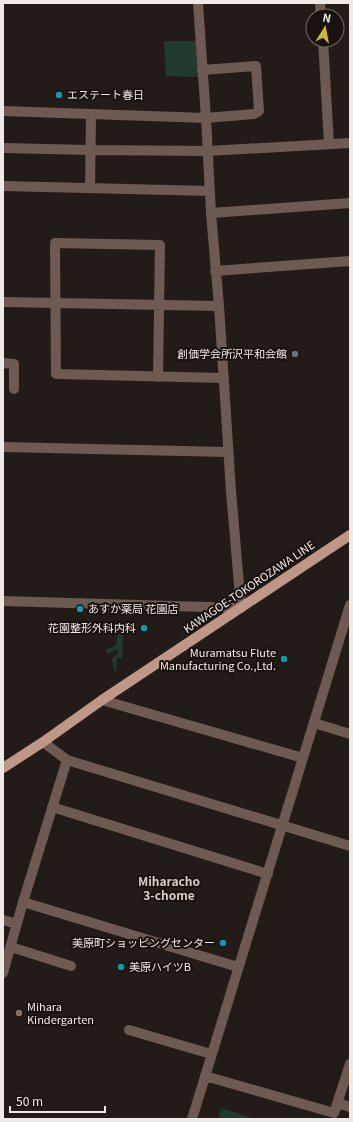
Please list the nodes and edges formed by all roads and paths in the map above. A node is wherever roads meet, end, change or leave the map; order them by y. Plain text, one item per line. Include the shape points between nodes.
1 (198, 3) edge
2 (323, 48) edge
3 (202, 70) junction
4 (3, 111) edge
5 (91, 114) junction
6 (206, 118) junction
7 (350, 143) edge
8 (329, 144) junction
9 (3, 148) edge
10 (90, 150) junction
11 (208, 151) junction
12 (3, 186) edge
13 (90, 188) junction
14 (210, 191) junction
15 (350, 203) edge
16 (211, 213) junction
17 (350, 262) edge
18 (215, 271) junction
19 (3, 302) edge
20 (56, 303) junction
21 (159, 306) junction
22 (219, 306) junction
23 (3, 363) edge
24 (158, 377) junction
25 (224, 378) junction
26 (14, 390) dead end
27 (3, 447) edge
28 (228, 452) junction
29 (350, 535) edge
30 (3, 601) edge
31 (350, 605) edge
32 (241, 608) junction
33 (347, 624) edge
34 (102, 700) junction
35 (314, 723) junction
36 (350, 734) edge
37 (43, 742) junction
38 (303, 758) junction
39 (67, 760) junction
40 (3, 768) edge
41 (52, 806) junction
42 (282, 826) junction
43 (350, 846) edge
44 (268, 874) junction
45 (23, 902) junction
46 (3, 920) edge
47 (17, 924) junction
48 (11, 948) junction
49 (71, 966) dead end
50 (238, 968) junction
51 (3, 974) edge
52 (130, 1030) dead end
53 (211, 1054) junction
54 (350, 1064) edge
55 (205, 1076) junction
56 (338, 1103) junction
57 (350, 1107) edge
58 (192, 1119) edge

1 - 3 street
2 - 8 street
3 - 6 street
3 - 6 street via 256,66 259,111 254,114
4 - 5 street
5 - 6 street
5 - 10 street
6 - 11 street
7 - 8 street
8 - 11 street
9 - 10 street
10 - 11 street
10 - 13 street
11 - 14 street
12 - 13 street
13 - 14 street
14 - 16 street
15 - 16 street
16 - 18 street
17 - 18 street
18 - 22 street
19 - 20 street
20 - 21 street
20 - 21 street via 55,243 160,245
20 - 24 street via 56,374
21 - 22 street
21 - 24 street
22 - 25 street
23 - 26 street via 14,364
24 - 25 street
25 - 28 street
27 - 28 street
28 - 32 street
29 - 32 main road, KAWAGOE-TOKOROZAWA LINE
30 - 32 street
31 - 33 street
32 - 34 main road, KAWAGOE-TOKOROZAWA LINE
33 - 35 street
34 - 37 main road, KAWAGOE-TOKOROZAWA LINE
34 - 38 street
35 - 36 street
35 - 38 street
37 - 39 street
37 - 40 main road, KAWAGOE-TOKOROZAWA LINE
38 - 42 street
39 - 41 street
39 - 42 street
41 - 44 street
41 - 45 street
42 - 43 street
42 - 44 street
44 - 50 street
45 - 47 street
45 - 50 street
46 - 47 street
47 - 48 street
48 - 49 street
48 - 51 street
50 - 53 street
52 - 53 street
53 - 55 street
54 - 56 street
55 - 56 street via 334,1113
55 - 58 street
56 - 57 street

